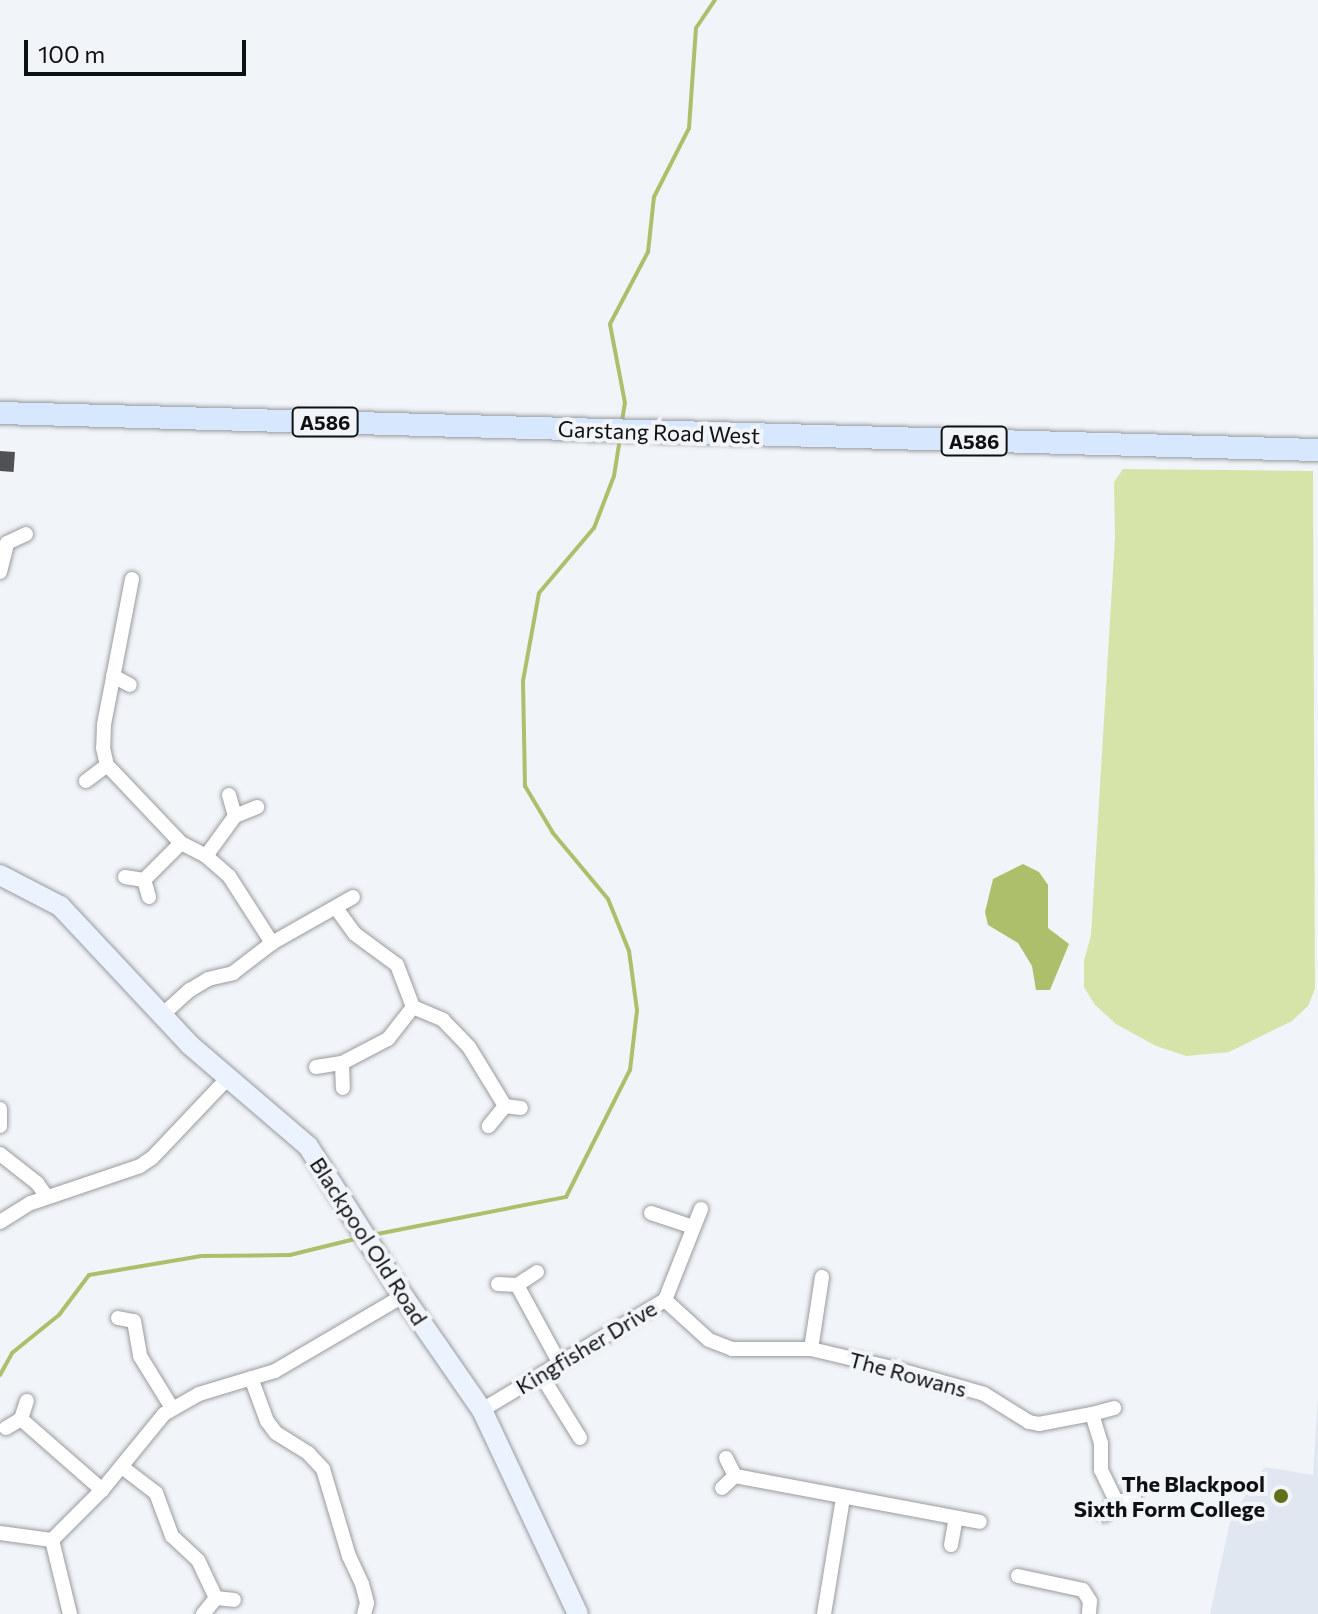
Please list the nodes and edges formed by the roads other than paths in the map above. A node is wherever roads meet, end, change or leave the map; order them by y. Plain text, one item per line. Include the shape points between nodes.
1 (0, 413) edge
2 (1318, 450) edge
3 (26, 534) dead end
4 (3, 542) edge
5 (0, 572) edge
6 (132, 579) dead end
7 (113, 676) junction
8 (130, 685) dead end
9 (107, 765) junction
10 (86, 781) dead end
11 (229, 795) dead end
12 (257, 807) dead end
13 (235, 816) junction
14 (181, 843) junction
15 (206, 856) junction
16 (0, 875) edge
17 (125, 877) dead end
18 (144, 880) junction
19 (149, 897) dead end
20 (353, 897) dead end
21 (336, 908) junction
22 (272, 943) junction
23 (413, 1007) junction
24 (162, 1015) junction
25 (342, 1063) junction
26 (316, 1067) dead end
27 (227, 1079) junction
28 (343, 1088) dead end
29 (505, 1106) junction
30 (521, 1108) dead end
31 (0, 1109) edge
32 (0, 1126) edge
33 (489, 1126) dead end
34 (0, 1154) edge
35 (47, 1197) junction
36 (701, 1209) dead end
37 (651, 1213) dead end
38 (0, 1222) edge
39 (693, 1227) junction
40 (537, 1272) dead end
41 (822, 1277) dead end
42 (498, 1284) dead end
43 (517, 1285) junction
44 (403, 1296) junction
45 (665, 1300) junction
46 (148, 1313) dead end
47 (118, 1318) dead end
48 (134, 1321) junction
49 (811, 1349) junction
50 (559, 1362) junction
51 (541, 1375) junction
52 (251, 1378) junction
53 (27, 1401) dead end
54 (172, 1408) junction
55 (1114, 1408) dead end
56 (482, 1410) junction
57 (1092, 1414) junction
58 (21, 1419) junction
59 (6, 1428) dead end
60 (580, 1438) dead end
61 (726, 1458) dead end
62 (122, 1467) junction
63 (735, 1476) junction
64 (722, 1488) dead end
65 (102, 1490) junction
66 (843, 1498) junction
67 (1116, 1501) junction
68 (1135, 1501) dead end
69 (1104, 1515) dead end
70 (956, 1518) junction
71 (980, 1522) dead end
72 (0, 1533) edge
73 (52, 1540) junction
74 (951, 1545) dead end
75 (1018, 1576) dead end
76 (216, 1598) junction
77 (234, 1600) dead end
78 (70, 1614) edge
79 (203, 1614) edge
80 (364, 1614) edge
81 (578, 1614) edge
82 (824, 1614) edge
83 (1090, 1614) edge

1 - 2 main road, Garstang Road West / A586
3 - 4 street
4 - 5 street
6 - 7 street
7 - 8 street
7 - 9 street via 104,725
9 - 10 street
9 - 14 street
11 - 13 street
12 - 13 street
13 - 15 street
14 - 15 street
14 - 18 street
15 - 22 street via 229,876
16 - 24 street, Blackpool Old Road via 60,906
17 - 18 street
18 - 19 street
20 - 21 street
21 - 22 street
21 - 23 street via 355,934 397,965
22 - 24 street via 233,973 190,990
23 - 25 street via 388,1039
23 - 29 street via 456,1031
24 - 27 street, Blackpool Old Road
25 - 26 street
25 - 28 street
27 - 35 street via 152,1158
27 - 44 street, Blackpool Old Road via 308,1146
29 - 30 street
29 - 33 street
31 - 32 street
34 - 35 street
35 - 38 street
36 - 39 street, Kingfisher Drive
37 - 39 street
39 - 45 street, Kingfisher Drive
40 - 43 street
41 - 49 street
42 - 43 street
43 - 50 street
44 - 52 street via 275,1371
44 - 56 street, Blackpool Old Road
45 - 49 street, The Rowans via 709,1340 732,1349
45 - 50 street, Kingfisher Drive
46 - 48 street
47 - 48 street
48 - 54 street via 140,1356
49 - 57 street, The Rowans via 984,1394 1029,1422
50 - 51 street, Kingfisher Drive
51 - 56 street, Kingfisher Drive
51 - 60 street
52 - 54 street
52 - 80 street via 276,1433 323,1469 362,1584
53 - 58 street
54 - 62 street
55 - 57 street, The Rowans
56 - 81 street, Blackpool Old Road
57 - 67 street via 1101,1443 1101,1470
58 - 59 street
58 - 65 street
61 - 63 street
62 - 65 street
62 - 76 street via 156,1493 172,1536 198,1560
63 - 64 street
63 - 66 street
65 - 73 street
66 - 70 street
66 - 82 street
67 - 68 street
67 - 69 street
70 - 71 street
70 - 74 street
72 - 73 street
73 - 78 street
75 - 83 street via 1083,1590
76 - 77 street
76 - 79 street

